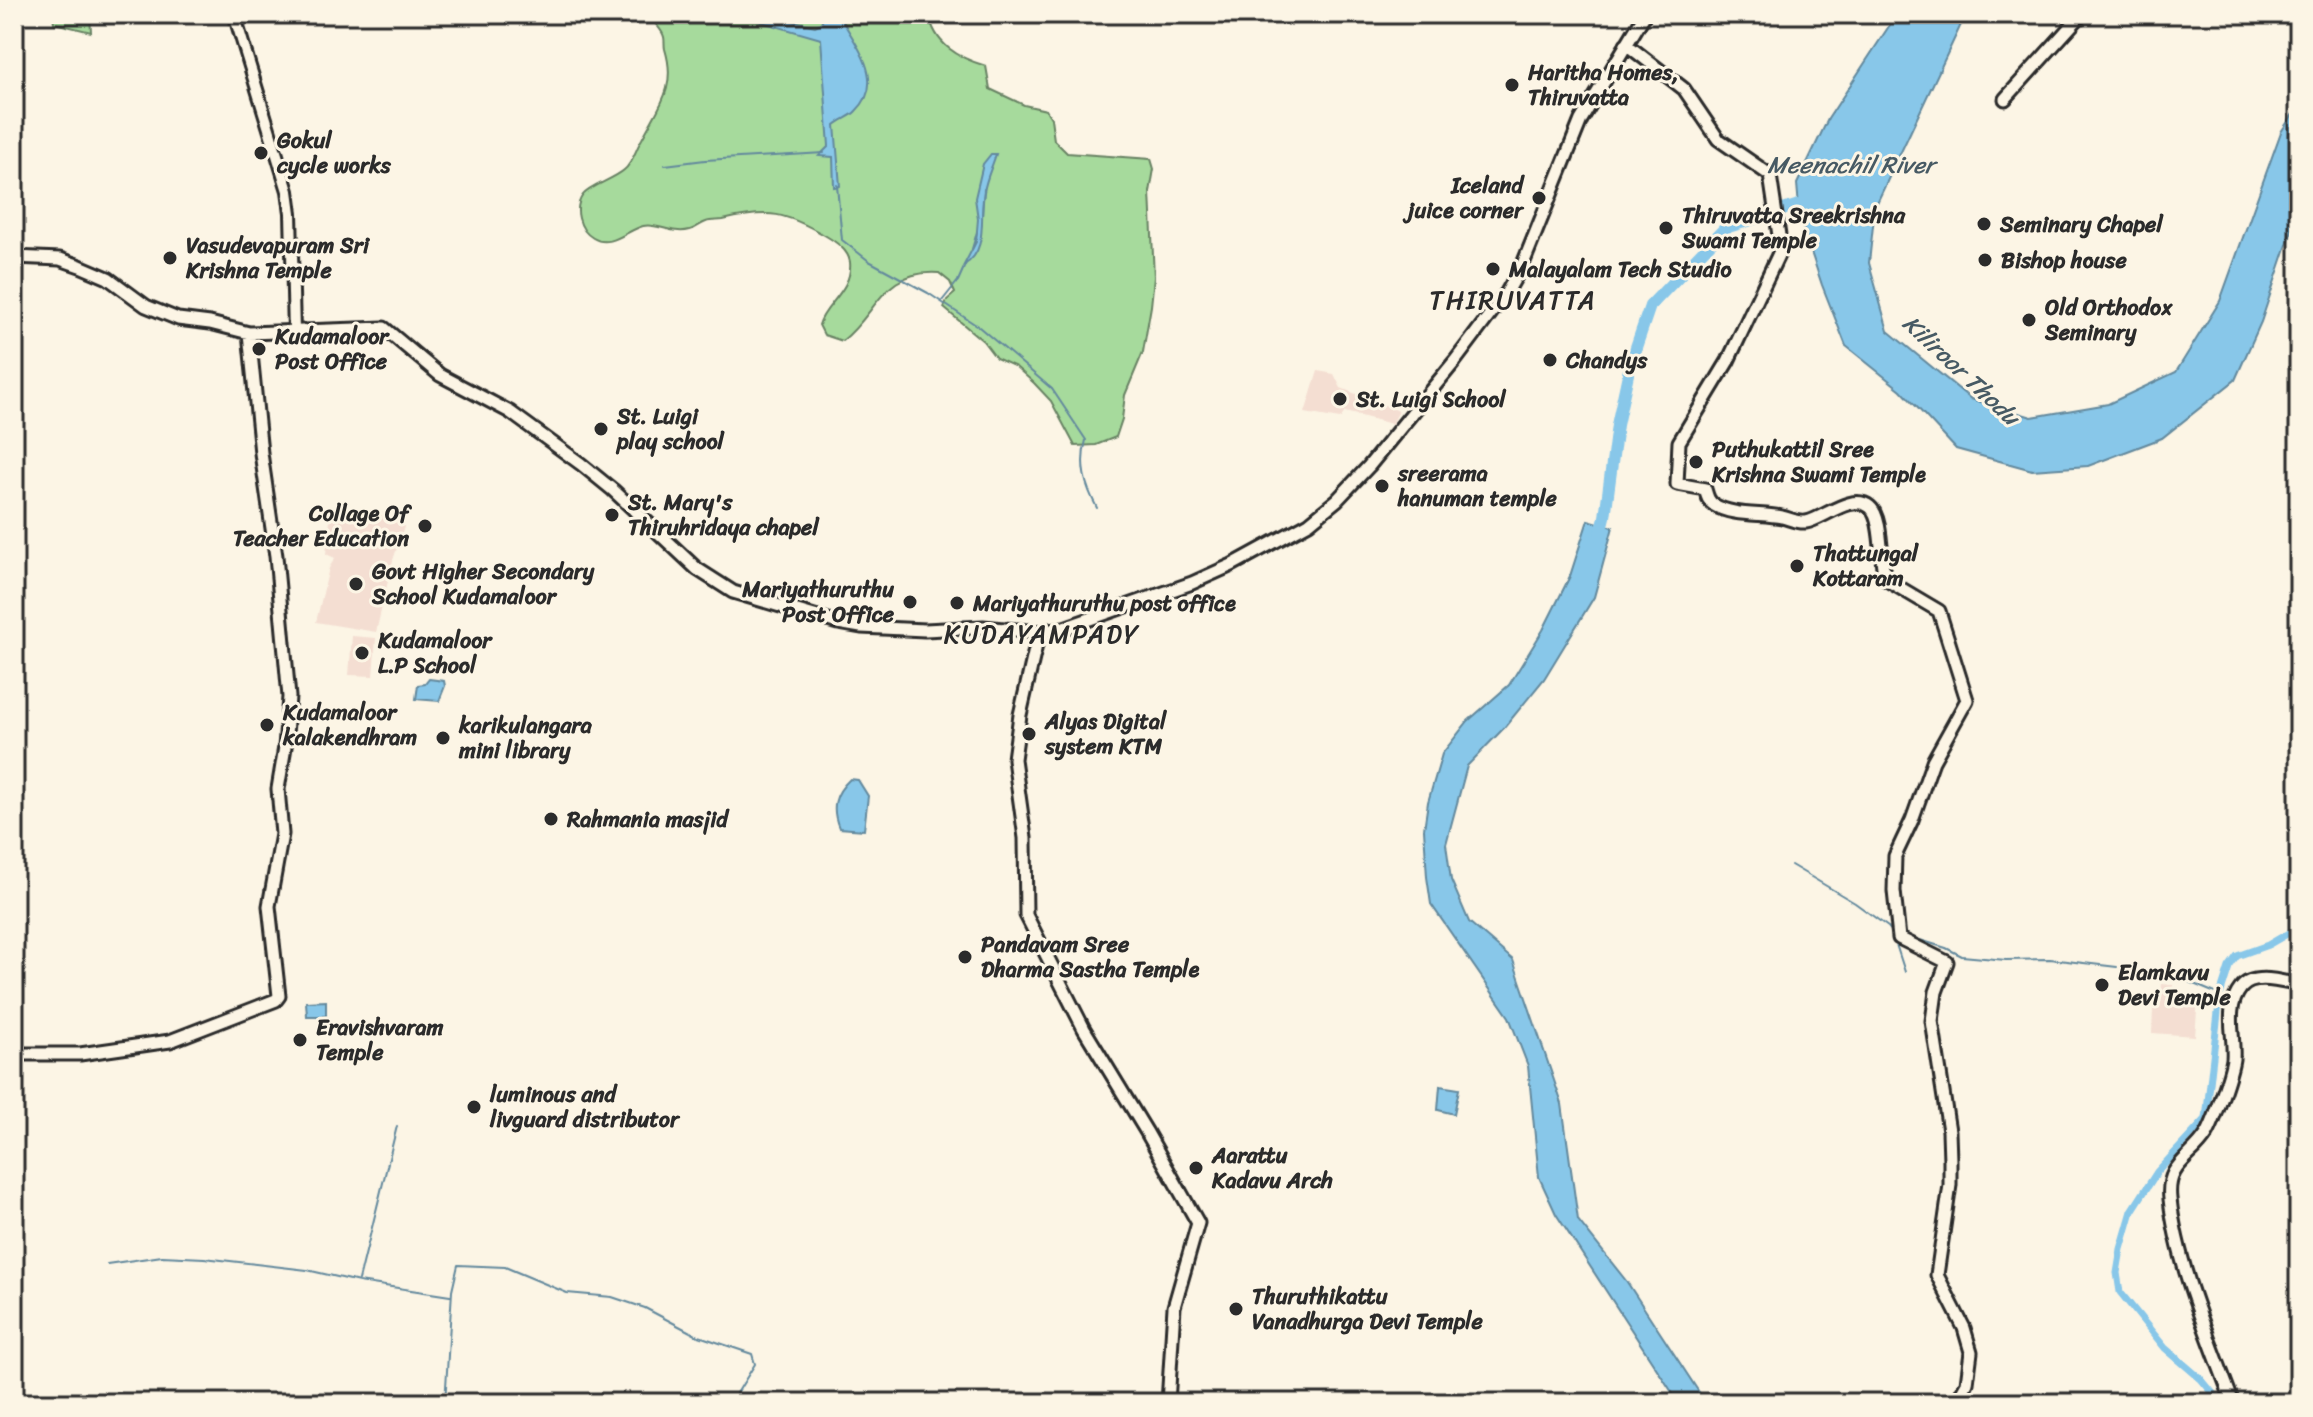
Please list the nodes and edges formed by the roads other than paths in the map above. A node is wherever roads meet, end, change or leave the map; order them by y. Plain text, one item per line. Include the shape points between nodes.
1 (234, 14) edge
2 (1645, 14) edge
3 (2082, 14) edge
4 (1626, 44) junction
5 (2005, 99) dead end
6 (14, 257) edge
7 (294, 332) junction
8 (249, 333) junction
9 (1039, 632) junction
10 (2299, 985) edge
11 (14, 1054) edge
12 (1168, 1403) edge
13 (1956, 1403) edge
14 (2233, 1403) edge

1 - 7 street via 288,191
2 - 4 main road
3 - 5 main road
4 - 9 main road via 1576,131 1515,280 1455,361 1337,500 1309,523 1192,583
4 - 13 main road via 1684,89 1718,139 1770,175 1781,249 1728,361 1679,442 1677,484 1705,489 1711,503 1725,510 1802,523 1831,509 1862,503 1870,507 1877,519 1885,579 1939,611 1967,700 1933,761 1895,856 1899,938 1947,962 1932,1021 1950,1161 1937,1275 1971,1352 1967,1383
6 - 8 main road via 60,259 108,278 146,306 178,319
7 - 8 main road
7 - 9 main road via 370,327 393,333 440,375 510,412 581,464 697,569 733,592 861,627
8 - 11 main road via 289,697 278,789 282,834 269,906 279,996 170,1041 80,1054
9 - 12 main road via 1014,759 1024,825 1026,915 1084,1029 1198,1223 1171,1325
10 - 14 main road via 2263,980 2248,982 2239,991 2231,1005 2233,1061 2209,1131 2169,1179 2186,1272

